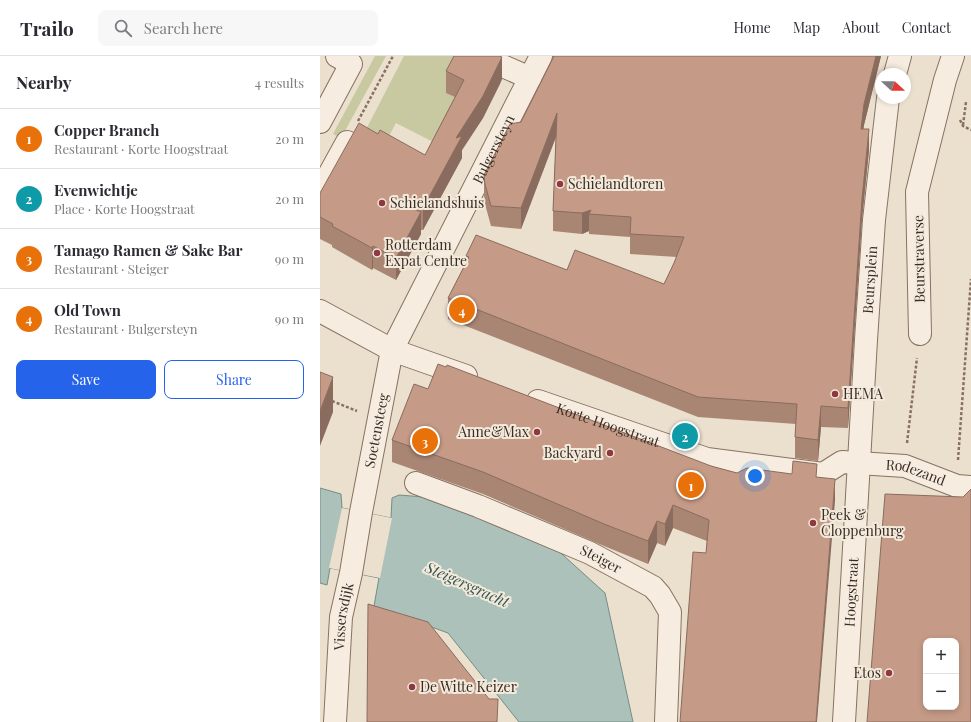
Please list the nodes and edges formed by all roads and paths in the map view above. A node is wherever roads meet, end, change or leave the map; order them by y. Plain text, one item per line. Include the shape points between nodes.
1 (337, 56) edge
2 (393, 56) edge
3 (480, 56) edge
4 (541, 56) edge
5 (900, 56) edge
6 (953, 56) edge
7 (897, 68) edge
8 (530, 78) junction
9 (887, 104) edge
10 (966, 109) dead end
11 (320, 122) edge
12 (971, 130) edge
13 (347, 142) joint
14 (320, 191) edge
15 (971, 279) edge
16 (320, 311) edge
17 (920, 334) joint
18 (392, 350) junction
19 (482, 382) edge
20 (520, 394) edge
21 (327, 399) edge
22 (379, 420) junction
23 (906, 458) junction
24 (860, 463) junction
25 (416, 482) dead end
26 (964, 486) edge
27 (361, 512) joint
28 (334, 722) edge
29 (666, 722) edge
30 (844, 722) edge

1 - 11 street via 350,64
2 - 13 path
3 - 8 street
4 - 8 street, Bulgersteyn
5 - 7 street
6 - 17 street, Beurstraverse via 917,192
8 - 18 street, Bulgersteyn
9 - 24 street, Beursplein via 874,227
10 - 12 path via 963,126
13 - 14 street
15 - 26 path
16 - 18 street
17 - 23 path
18 - 19 street
18 - 22 street, Soetensteeg
20 - 24 street, Korte Hoogstraat via 707,460 823,474 842,462
21 - 22 path
22 - 27 street, Soetensteeg
23 - 24 street, Rodezand
23 - 26 street, Rodezand
24 - 30 street, Hoogstraat
25 - 29 street, Steiger via 590,553 653,587 670,612
27 - 28 street, Vissersdijk via 341,617

